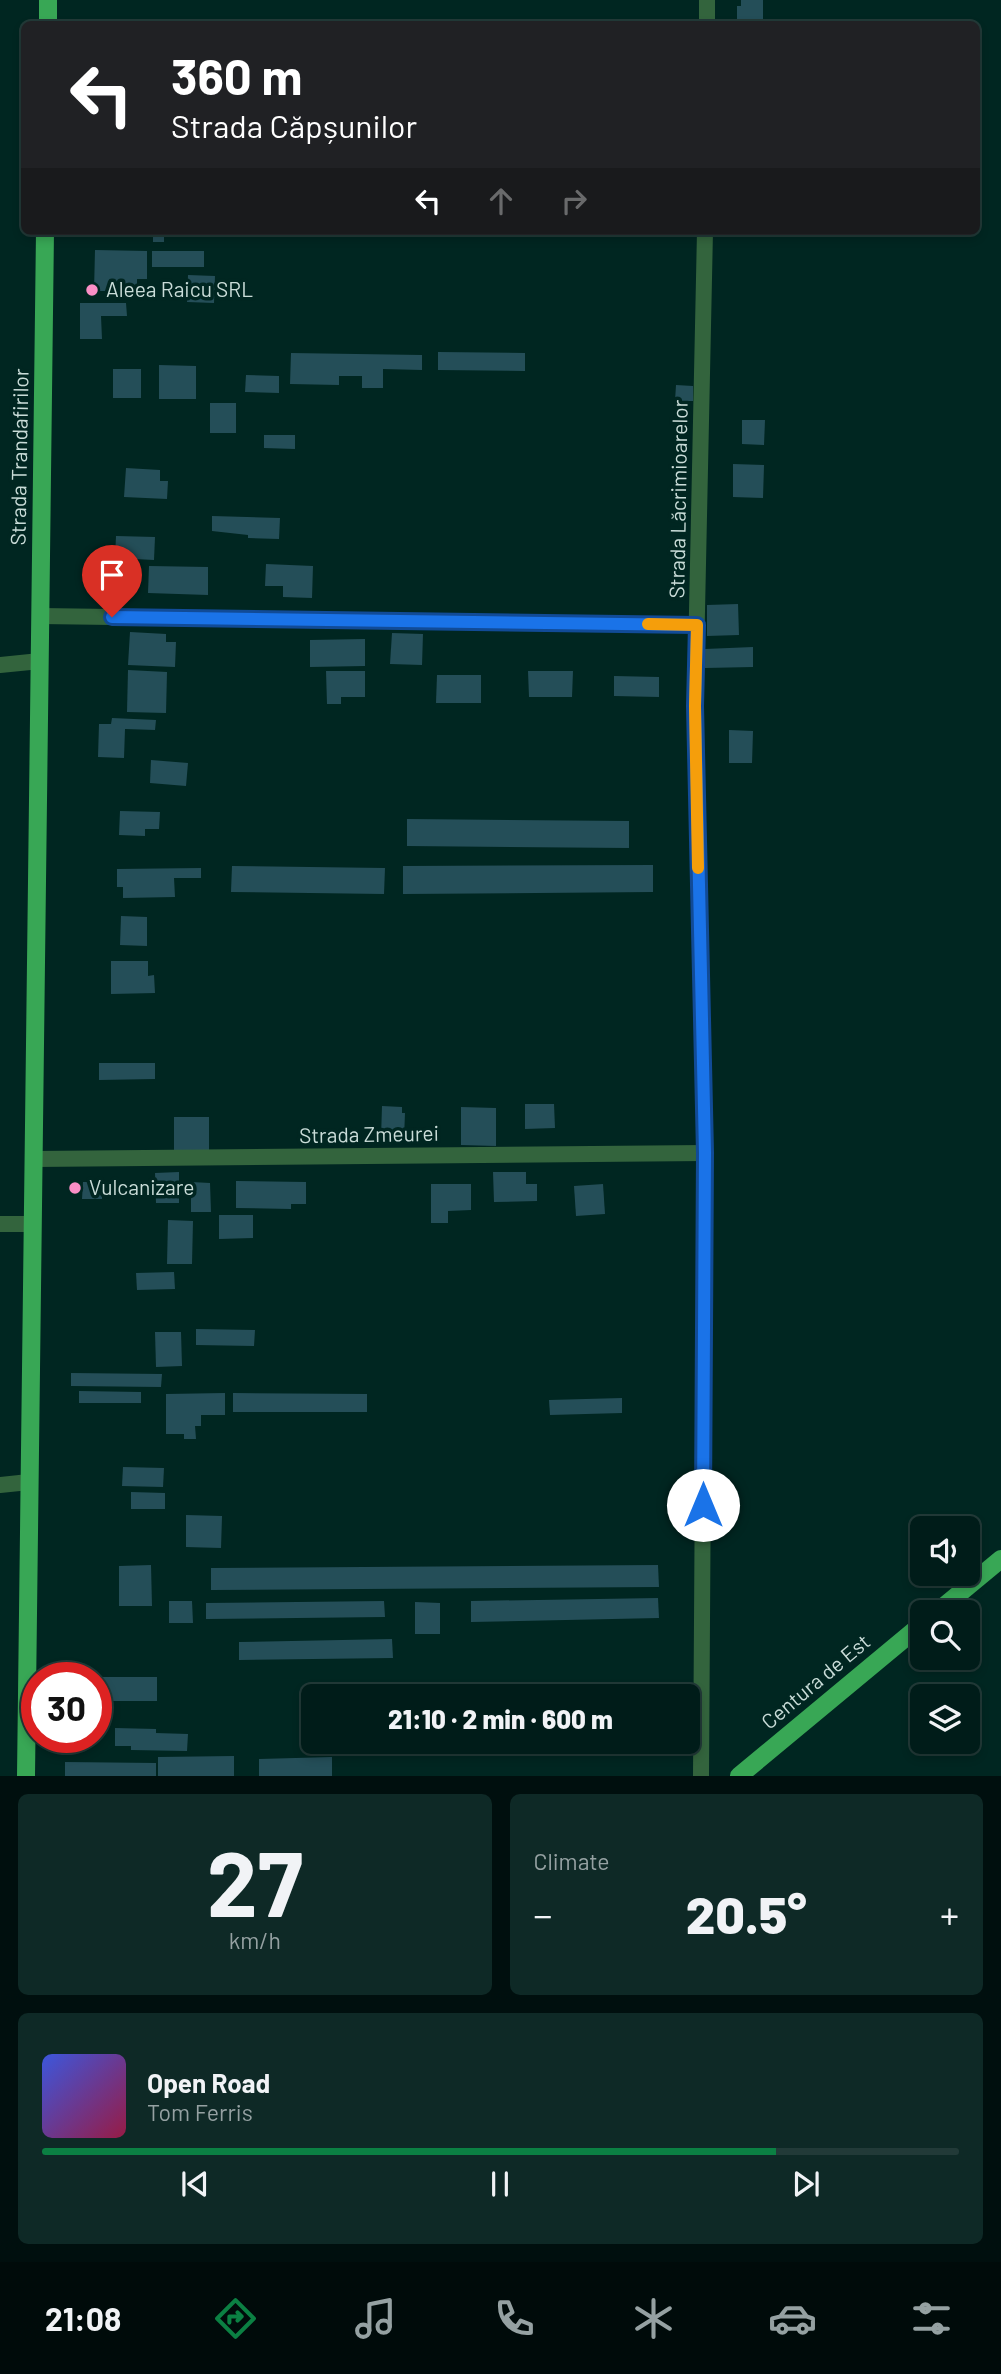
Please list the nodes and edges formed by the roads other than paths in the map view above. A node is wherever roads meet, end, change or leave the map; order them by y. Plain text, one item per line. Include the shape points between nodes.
1 (48, 0) edge
2 (707, 0) edge
3 (48, 21) edge
4 (707, 21) edge
5 (45, 235) edge
6 (705, 235) edge
7 (40, 616) junction
8 (697, 625) junction
9 (40, 661) junction
10 (0, 665) edge
11 (705, 1153) junction
12 (34, 1159) junction
13 (33, 1223) junction
14 (0, 1224) edge
15 (29, 1482) junction
16 (0, 1485) edge
17 (1001, 1559) edge
18 (951, 1600) edge
19 (910, 1634) edge
20 (26, 1776) edge
21 (701, 1776) edge
22 (738, 1776) edge

1 - 3 main road
2 - 4 street
5 - 7 main road, Strada Trandafirilor
6 - 8 street, Strada Lăcrimioarelor
7 - 8 street
7 - 9 main road, Strada Trandafirilor
8 - 11 street, Strada Lăcrimioarelor
9 - 10 street
9 - 12 main road, Strada Trandafirilor
11 - 12 street, Strada Zmeurei
11 - 21 street, Strada Lăcrimioarelor
12 - 13 main road, Strada Trandafirilor
13 - 14 street
13 - 15 main road, Strada Trandafirilor
15 - 16 street
15 - 20 main road, Strada Trandafirilor
17 - 18 main road
19 - 22 main road, Centura de Est

